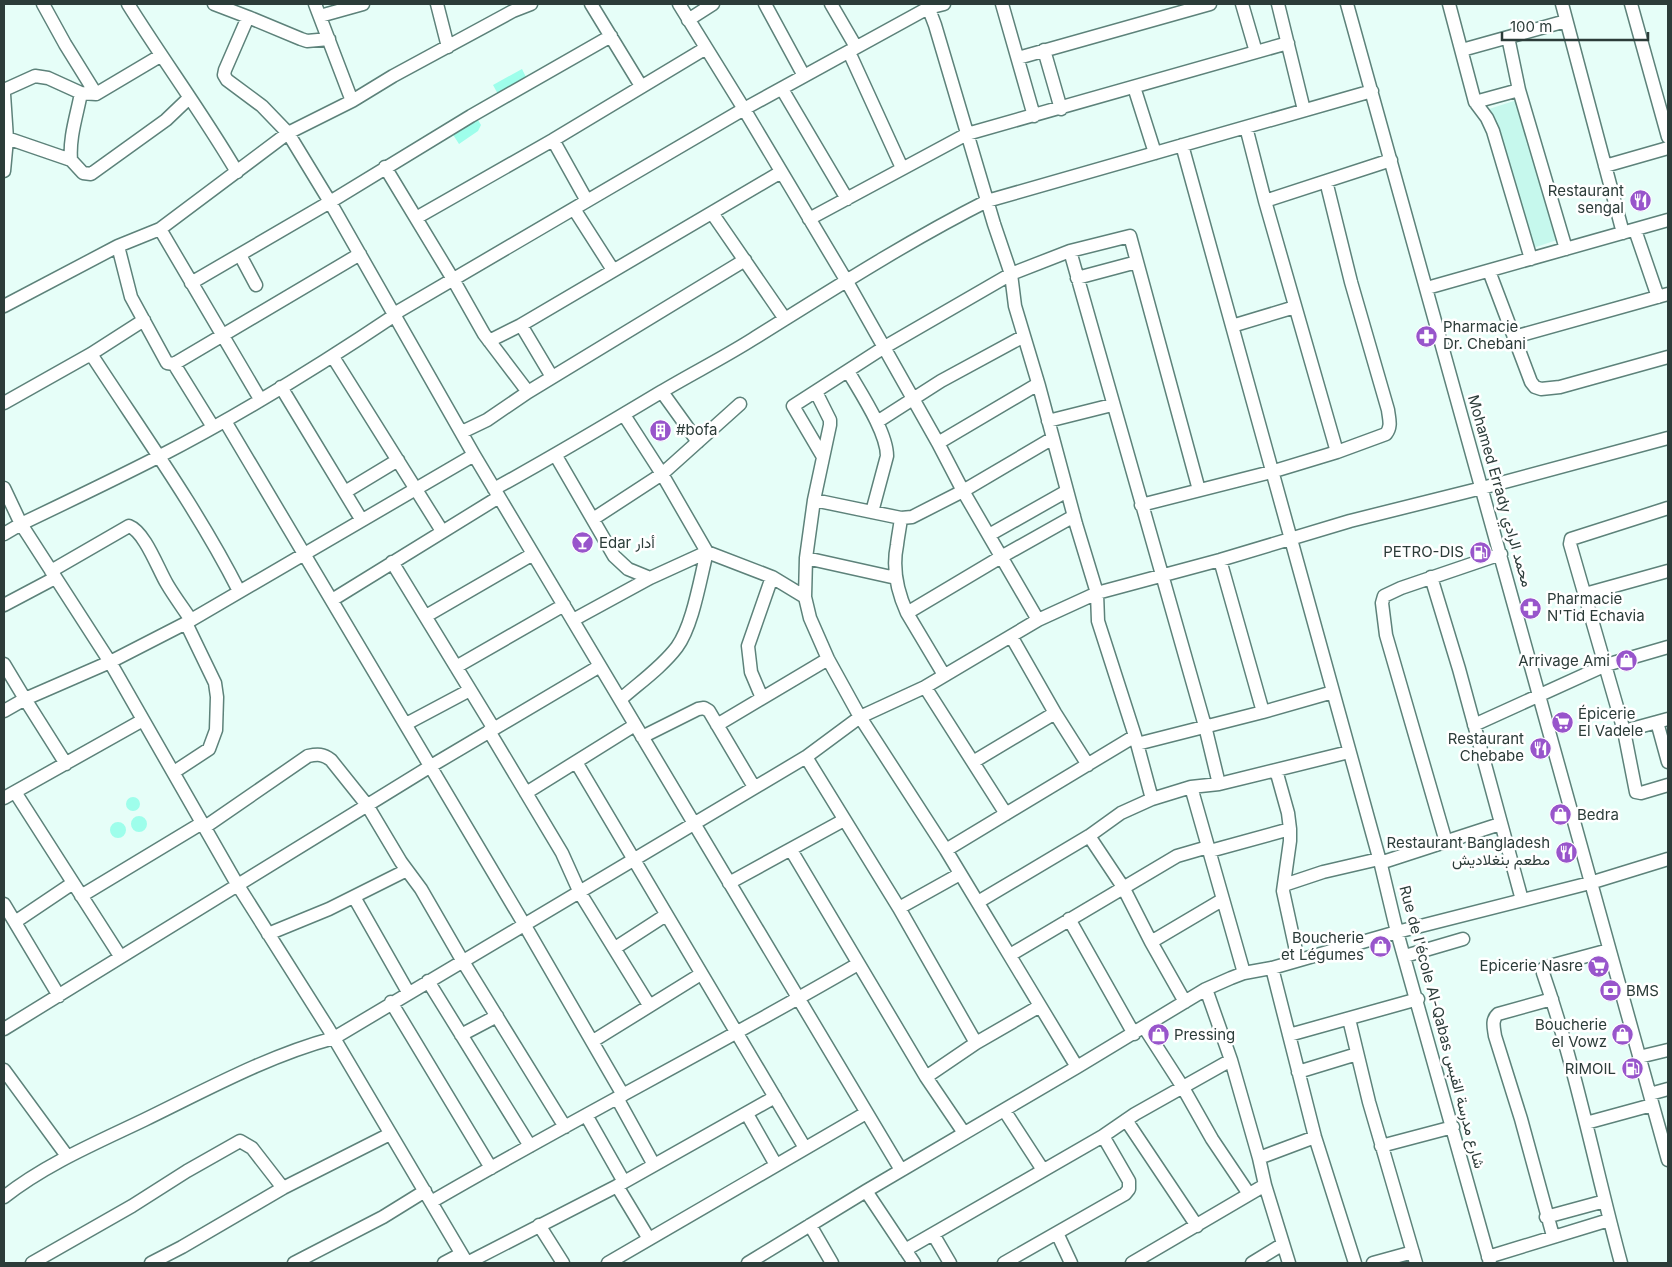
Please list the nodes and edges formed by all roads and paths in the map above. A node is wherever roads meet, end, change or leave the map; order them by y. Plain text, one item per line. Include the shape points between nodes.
1 (43, 4) edge
2 (128, 4) edge
3 (214, 4) edge
4 (315, 4) edge
5 (363, 4) edge
6 (438, 4) edge
7 (530, 4) edge
8 (591, 4) edge
9 (679, 4) edge
10 (713, 4) edge
11 (765, 4) edge
12 (832, 4) edge
13 (944, 4) edge
14 (1002, 4) edge
15 (1210, 4) edge
16 (1242, 4) edge
17 (1278, 4) edge
18 (1351, 4) edge
19 (1449, 4) edge
20 (1562, 4) edge
21 (1631, 4) edge
22 (927, 6) edge
23 (512, 8) edge
24 (248, 16) junction
25 (320, 16) junction
26 (688, 20) junction
27 (1566, 21) junction
28 (611, 36) junction
29 (1508, 38) junction
30 (330, 39) junction
31 (1288, 44) junction
32 (448, 47) junction
33 (706, 48) junction
34 (853, 49) junction
35 (1044, 50) junction
36 (1462, 50) junction
37 (1256, 52) junction
38 (160, 56) junction
39 (1018, 58) junction
40 (804, 76) junction
41 (641, 86) junction
42 (1134, 87) junction
43 (782, 89) junction
44 (4, 90) edge
45 (1519, 90) junction
46 (1372, 91) junction
47 (81, 93) junction
48 (4, 94) edge
49 (96, 94) junction
50 (189, 98) junction
51 (352, 101) junction
52 (1474, 102) junction
53 (744, 109) junction
54 (1061, 109) junction
55 (1304, 110) junction
56 (1034, 116) junction
57 (1666, 121) edge
58 (1246, 127) junction
59 (288, 133) junction
60 (967, 134) junction
61 (1668, 137) edge
62 (5, 138) edge
63 (553, 140) junction
64 (1182, 145) junction
65 (1668, 148) edge
66 (1155, 153) junction
67 (71, 160) junction
68 (1391, 160) junction
69 (1605, 166) junction
70 (385, 167) junction
71 (902, 168) junction
72 (4, 171) edge
73 (237, 172) junction
74 (781, 172) junction
75 (1326, 181) junction
76 (847, 198) junction
77 (587, 201) junction
78 (987, 201) junction
79 (1265, 201) junction
80 (330, 202) junction
81 (574, 210) junction
82 (712, 212) junction
83 (416, 218) junction
84 (809, 219) junction
85 (1668, 220) edge
86 (160, 229) junction
87 (1629, 231) junction
88 (118, 246) junction
89 (1566, 249) junction
90 (1070, 251) junction
91 (360, 254) junction
92 (240, 255) junction
93 (1532, 259) junction
94 (745, 260) junction
95 (1137, 262) junction
96 (613, 270) junction
97 (1489, 271) junction
98 (1012, 274) junction
99 (1077, 278) junction
100 (846, 280) junction
101 (454, 281) junction
102 (192, 283) junction
103 (256, 286) dead end
104 (1427, 288) junction
105 (1663, 296) edge
106 (4, 306) edge
107 (1295, 307) junction
108 (396, 315) junction
109 (785, 319) junction
110 (144, 320) junction
111 (521, 325) junction
112 (1232, 326) junction
113 (222, 335) junction
114 (1024, 336) junction
115 (1514, 338) junction
116 (489, 341) junction
117 (883, 348) junction
118 (91, 354) junction
119 (334, 356) junction
120 (1668, 358) edge
121 (174, 364) junction
122 (848, 371) junction
123 (552, 377) junction
124 (1038, 384) junction
125 (281, 387) junction
126 (528, 392) junction
127 (662, 392) junction
128 (816, 392) junction
129 (260, 399) junction
130 (914, 399) junction
131 (4, 403) edge
132 (740, 404) dead end
133 (1112, 405) junction
134 (624, 416) junction
135 (224, 420) junction
136 (1048, 421) junction
137 (877, 422) junction
138 (213, 427) junction
139 (462, 432) junction
140 (1053, 438) junction
141 (1668, 438) edge
142 (698, 442) junction
143 (938, 443) junction
144 (1337, 452) junction
145 (474, 455) junction
146 (556, 456) junction
147 (158, 457) junction
148 (823, 457) junction
149 (398, 460) junction
150 (1271, 472) junction
151 (662, 474) junction
152 (4, 488) edge
153 (415, 488) junction
154 (1482, 488) junction
155 (1199, 490) junction
156 (963, 491) junction
157 (1067, 491) junction
158 (345, 492) junction
159 (497, 493) junction
160 (814, 500) junction
161 (1141, 505) junction
162 (1668, 508) edge
163 (872, 512) junction
164 (1074, 516) junction
165 (901, 518) junction
166 (361, 519) junction
167 (593, 519) junction
168 (21, 524) junction
169 (442, 531) junction
170 (4, 534) edge
171 (989, 535) junction
172 (1291, 539) junction
173 (707, 552) junction
174 (303, 553) junction
175 (533, 554) junction
176 (1501, 554) junction
177 (1001, 557) junction
178 (806, 558) junction
179 (1220, 560) junction
180 (392, 562) junction
181 (1668, 571) edge
182 (53, 574) junction
183 (1161, 576) junction
184 (772, 577) junction
185 (1431, 577) junction
186 (650, 578) junction
187 (896, 578) junction
188 (239, 591) junction
189 (1097, 593) junction
190 (1586, 594) junction
191 (805, 597) junction
192 (332, 600) junction
193 (4, 605) edge
194 (564, 605) junction
195 (907, 613) junction
196 (426, 616) junction
197 (573, 620) junction
198 (1038, 620) junction
199 (188, 621) junction
200 (1011, 636) junction
201 (1668, 647) edge
202 (828, 659) junction
203 (110, 662) junction
204 (4, 664) edge
205 (1606, 665) junction
206 (600, 666) junction
207 (456, 667) junction
208 (944, 675) junction
209 (7, 678) edge
210 (925, 687) junction
211 (470, 690) junction
212 (1333, 692) junction
213 (1540, 695) junction
214 (762, 698) junction
215 (25, 699) junction
216 (621, 699) junction
217 (4, 711) edge
218 (1262, 712) junction
219 (1054, 713) junction
220 (860, 717) junction
221 (143, 720) junction
222 (1663, 720) edge
223 (406, 724) junction
224 (635, 725) junction
225 (717, 725) junction
226 (1474, 725) junction
227 (1204, 726) junction
228 (491, 730) junction
229 (1624, 731) junction
230 (642, 737) junction
231 (1136, 740) junction
232 (1349, 752) junction
233 (806, 757) junction
234 (576, 762) junction
235 (972, 762) junction
236 (1668, 762) edge
237 (66, 764) junction
238 (1088, 765) junction
239 (431, 766) junction
240 (1276, 770) junction
241 (174, 772) junction
242 (1219, 784) junction
243 (1668, 785) edge
244 (754, 787) junction
245 (1191, 787) junction
246 (526, 794) junction
247 (9, 795) edge
248 (1152, 799) junction
249 (366, 805) junction
250 (1006, 814) junction
251 (844, 820) junction
252 (694, 824) junction
253 (1500, 824) junction
254 (204, 825) junction
255 (1290, 829) junction
256 (1089, 836) junction
257 (1446, 842) junction
258 (1209, 849) junction
259 (791, 850) junction
260 (946, 850) junction
261 (1668, 859) edge
262 (633, 860) junction
263 (1379, 861) junction
264 (408, 870) junction
265 (960, 874) junction
266 (1590, 882) junction
267 (73, 883) junction
268 (729, 883) junction
269 (237, 884) junction
270 (1284, 885) junction
271 (1123, 887) junction
272 (580, 893) junction
273 (81, 896) junction
274 (354, 897) junction
275 (1222, 900) junction
276 (1522, 900) junction
277 (978, 902) junction
278 (4, 904) edge
279 (899, 908) junction
280 (666, 915) junction
281 (1069, 919) junction
282 (14, 922) junction
283 (524, 924) junction
284 (1397, 932) junction
285 (268, 934) junction
286 (1463, 939) dead end
287 (1151, 942) junction
288 (615, 948) junction
289 (1609, 950) junction
290 (120, 956) junction
291 (1010, 956) junction
292 (1405, 956) junction
293 (462, 960) junction
294 (1298, 960) junction
295 (858, 964) junction
296 (1272, 968) junction
297 (1244, 973) junction
298 (701, 974) junction
299 (428, 981) junction
300 (1206, 989) junction
301 (408, 992) junction
302 (59, 996) junction
303 (798, 999) junction
304 (1418, 1000) junction
305 (1552, 1000) junction
306 (391, 1002) junction
307 (1185, 1002) junction
308 (650, 1005) junction
309 (1040, 1006) junction
310 (497, 1016) junction
311 (1349, 1018) junction
312 (4, 1029) edge
313 (1139, 1030) junction
314 (736, 1032) junction
315 (461, 1035) junction
316 (1289, 1035) junction
317 (334, 1038) junction
318 (593, 1041) junction
319 (976, 1043) junction
320 (1668, 1050) edge
321 (1357, 1054) junction
322 (1639, 1057) junction
323 (1231, 1060) junction
324 (1077, 1067) junction
325 (4, 1070) edge
326 (1298, 1072) junction
327 (926, 1077) junction
328 (1182, 1086) junction
329 (1668, 1089) edge
330 (620, 1096) junction
331 (775, 1097) junction
332 (1651, 1099) junction
333 (1004, 1110) junction
334 (866, 1113) junction
335 (746, 1114) junction
336 (586, 1115) junction
337 (1126, 1120) junction
338 (1586, 1123) junction
339 (565, 1127) junction
340 (1453, 1127) junction
341 (964, 1133) junction
342 (390, 1134) junction
343 (1103, 1136) junction
344 (1315, 1137) junction
345 (530, 1146) junction
346 (1381, 1146) junction
347 (805, 1148) junction
348 (67, 1156) junction
349 (1259, 1158) junction
350 (1668, 1160) edge
351 (654, 1165) junction
352 (776, 1165) junction
353 (491, 1168) junction
354 (901, 1170) junction
355 (1043, 1170) junction
356 (620, 1184) junction
357 (1265, 1184) junction
358 (283, 1188) junction
359 (425, 1191) junction
360 (866, 1191) junction
361 (1249, 1194) junction
362 (4, 1195) edge
363 (1605, 1200) junction
364 (431, 1202) junction
365 (1546, 1216) junction
366 (1610, 1220) junction
367 (539, 1225) junction
368 (810, 1225) junction
369 (1197, 1226) junction
370 (1057, 1233) junction
371 (933, 1234) junction
372 (1553, 1236) junction
373 (649, 1239) junction
374 (1283, 1244) junction
375 (905, 1250) junction
376 (1415, 1258) edge
377 (465, 1260) edge
378 (1489, 1260) edge
379 (757, 1261) edge
380 (32, 1263) edge
381 (151, 1263) edge
382 (294, 1263) edge
383 (444, 1263) edge
384 (562, 1263) edge
385 (608, 1263) edge
386 (832, 1263) edge
387 (914, 1263) edge
388 (950, 1263) edge
389 (1004, 1263) edge
390 (1071, 1263) edge
391 (1132, 1263) edge
392 (1252, 1263) edge
393 (1289, 1263) edge
394 (1355, 1263) edge
395 (1373, 1263) edge
396 (1621, 1263) edge

1 - 49 street
2 - 38 street
3 - 24 street
4 - 25 street
5 - 25 street
6 - 32 street
7 - 23 street
8 - 28 street
9 - 26 street
10 - 26 street
11 - 40 street
12 - 34 street
13 - 22 street
14 - 39 street
15 - 35 street
16 - 37 street
17 - 31 street
18 - 46 street, Mohamed Errady محمد الرادي
19 - 36 street
20 - 27 street
21 - 57 street
22 - 34 street
22 - 60 street
23 - 32 street
24 - 30 street via 301,40
24 - 59 street via 224,75 262,106
25 - 30 street
26 - 33 street
27 - 29 street
27 - 69 street
28 - 41 street
28 - 70 street
29 - 36 street
29 - 45 street
30 - 51 street
31 - 37 street
31 - 55 street
32 - 51 street
33 - 41 street
33 - 53 street
34 - 40 street
34 - 71 street
35 - 39 street
35 - 54 street
36 - 52 street
37 - 42 street
38 - 49 street
38 - 50 street
39 - 56 street
40 - 43 street
41 - 63 street
42 - 54 street
42 - 66 street
43 - 53 street
43 - 76 street
44 - 47 street via 35,76 48,78
45 - 52 street
45 - 89 street
46 - 55 street
46 - 68 street, Mohamed Errady محمد الرادي
47 - 49 street
47 - 67 street via 71,137
48 - 62 street
50 - 67 street via 158,126 91,174 83,173
50 - 73 street
51 - 59 street
52 - 93 street via 1493,130
53 - 74 street
53 - 77 street
54 - 56 street
55 - 58 street
56 - 60 street
57 - 61 street
58 - 64 street
58 - 79 street
59 - 73 street
59 - 80 street
60 - 71 street
60 - 78 street
62 - 67 street
62 - 72 street
63 - 77 street
63 - 83 street
64 - 66 street
64 - 112 street, Rue de l'école Al-Qabas شارع مدرسة القبس
65 - 69 street
66 - 78 street
68 - 75 street
68 - 104 street, Mohamed Errady محمد الرادي
69 - 87 street
70 - 80 street
70 - 83 street
71 - 76 street
73 - 86 street
74 - 82 street
74 - 84 street
75 - 79 street
75 - 144 street via 1390,425 1386,434
76 - 84 street
77 - 81 street
78 - 98 street
78 - 100 street
79 - 107 street
80 - 91 street
80 - 92 street
81 - 96 street
81 - 101 street
82 - 94 street
82 - 96 street
83 - 101 street
84 - 100 street
85 - 87 street
86 - 88 street
86 - 102 street
87 - 89 street
87 - 105 street
88 - 106 street
88 - 110 street via 131,297
89 - 93 street
90 - 95 street via 1130,236
90 - 98 street
90 - 99 street
91 - 108 street
91 - 113 street
92 - 102 street
92 - 103 street
93 - 97 street
94 - 109 street
94 - 123 street
95 - 99 street
95 - 155 street
96 - 111 street
97 - 104 street
97 - 115 street
98 - 114 street via 1015,306
98 - 117 street
99 - 133 street
100 - 109 street
100 - 117 street
101 - 108 street
101 - 116 street
102 - 113 street
104 - 154 street, Mohamed Errady محمد الرادي
105 - 115 street
107 - 112 street
107 - 144 street
108 - 119 street
108 - 139 street
109 - 127 street
110 - 118 street
110 - 121 street via 167,363
111 - 116 street
111 - 123 street
112 - 150 street, Rue de l'école Al-Qabas شارع مدرسة القبس
113 - 121 street
113 - 129 street
114 - 124 street
114 - 130 street
115 - 120 street via 1531,382 1540,389 1560,387
116 - 126 street
117 - 122 street
117 - 130 street
118 - 131 street
118 - 147 street
119 - 125 street
119 - 149 street
121 - 138 street
122 - 128 street
122 - 137 street
123 - 126 street
124 - 136 street
124 - 143 street
125 - 129 street
125 - 158 street
126 - 139 street via 487,420
127 - 134 street
127 - 142 street
128 - 148 street via 830,420
128 - 148 street via 793,406
129 - 135 street
130 - 137 street
130 - 143 street
132 - 142 street
133 - 136 street
133 - 161 street
134 - 146 street
134 - 151 street
135 - 138 street
135 - 174 street
136 - 140 street
137 - 163 street via 887,456
138 - 147 street
139 - 145 street
140 - 156 street
140 - 157 street
141 - 154 street
142 - 151 street
143 - 156 street
144 - 150 street
145 - 153 street
145 - 159 street
146 - 159 street
146 - 167 street
147 - 168 street
147 - 188 street
148 - 160 street
149 - 153 street
149 - 158 street
150 - 155 street
150 - 172 street, Rue de l'école Al-Qabas شارع مدرسة القبس
151 - 167 street
151 - 173 street
152 - 168 street
153 - 166 street
153 - 169 street
154 - 172 street
154 - 176 street, Mohamed Errady محمد الرادي
155 - 161 street
156 - 165 street via 912,517
156 - 171 street
157 - 164 street
157 - 171 street
158 - 166 street
159 - 169 street
159 - 175 street
160 - 163 street
160 - 178 street
161 - 183 street
162 - 190 street via 1571,538 1570,544
163 - 165 street
164 - 177 street
164 - 189 street
165 - 187 street via 896,546
166 - 174 street
167 - 186 street via 614,556 628,569
168 - 170 street
168 - 182 street
169 - 180 street
171 - 177 street
172 - 179 street
172 - 212 street, Rue de l'école Al-Qabas شارع مدرسة القبس
173 - 184 street
173 - 186 street
173 - 216 street via 685,634 666,659
174 - 188 street
174 - 192 street
175 - 194 street
175 - 196 street
176 - 185 street
176 - 213 street, Mohamed Errady محمد الرادي
177 - 195 street
177 - 198 street
178 - 187 street
178 - 191 street
179 - 183 street
179 - 218 street
180 - 192 street
180 - 196 street
181 - 190 street
182 - 193 street
182 - 199 street via 133,527 143,539
182 - 203 street
183 - 189 street
183 - 227 street
184 - 191 street
184 - 214 street via 748,646 751,672
185 - 226 street
185 - 257 street via 1384,596 1382,603 1389,644
186 - 197 street
187 - 195 street
188 - 199 street
189 - 198 street
189 - 231 street via 1098,621
190 - 205 street
191 - 202 street via 810,618
192 - 223 street
194 - 197 street
194 - 207 street
195 - 208 street
196 - 207 street
197 - 206 street
198 - 200 street
199 - 203 street
199 - 241 street via 215,683 216,730 209,749
200 - 208 street
200 - 219 street
201 - 205 street
202 - 214 street
202 - 220 street
203 - 215 street
203 - 221 street
204 - 209 street
205 - 213 street
205 - 229 street
206 - 216 street
206 - 228 street
207 - 211 street
208 - 210 street
209 - 215 street
210 - 220 street
210 - 235 street
211 - 223 street
211 - 228 street
212 - 218 street
212 - 232 street, Rue de l'école Al-Qabas شارع مدرسة القبس
213 - 226 street
213 - 266 street, Mohamed Errady محمد الرادي
214 - 225 street
215 - 217 street
215 - 237 street
216 - 224 street
218 - 227 street
219 - 235 street
219 - 238 street
220 - 233 street
220 - 260 street
221 - 237 street
221 - 241 street
222 - 229 street
222 - 236 street
223 - 239 street
224 - 230 street
224 - 234 street
225 - 230 street via 707,709 698,709
225 - 244 street
226 - 253 street
227 - 231 street
227 - 242 street
228 - 239 street
228 - 246 street
229 - 243 street via 1636,792
230 - 252 street
231 - 238 street
231 - 248 street
232 - 240 street
232 - 263 street, Rue de l'école Al-Qabas شارع مدرسة القبس
233 - 244 street
233 - 251 street
234 - 246 street
234 - 262 street
235 - 250 street
237 - 247 street
238 - 250 street
239 - 249 street
239 - 283 street
240 - 242 street
240 - 255 street
241 - 254 street
242 - 245 street
244 - 252 street
245 - 248 street
245 - 258 street
246 - 272 street via 562,853
247 - 267 street
248 - 256 street via 1121,813
249 - 254 street via 331,760 317,754 308,756
249 - 264 street
249 - 269 street
250 - 260 street
251 - 259 street
251 - 279 street
252 - 262 street
252 - 268 street
253 - 257 street
253 - 276 street
254 - 269 street
254 - 273 street
255 - 258 street
255 - 270 street
256 - 271 street
256 - 277 street
257 - 263 street
258 - 271 street via 1177,856
258 - 275 street
259 - 268 street
259 - 295 street
260 - 265 street
261 - 266 street
262 - 272 street
262 - 280 street
263 - 270 street via 1323,872
263 - 284 street, Rue de l'école Al-Qabas شارع مدرسة القبس
264 - 274 street
264 - 293 street
265 - 277 street
265 - 279 street
266 - 276 street
266 - 289 street, Mohamed Errady محمد الرادي
267 - 273 street
267 - 282 street
268 - 303 street
269 - 285 street
269 - 290 street
270 - 294 street
271 - 281 street
271 - 287 street
272 - 283 street
272 - 288 street
273 - 290 street
274 - 285 street
274 - 301 street
275 - 287 street
275 - 297 street
276 - 284 street
277 - 291 street
278 - 282 street
279 - 319 street
280 - 288 street
280 - 298 street
281 - 291 street
281 - 313 street
282 - 302 street
283 - 293 street
283 - 318 street
284 - 292 street, Rue de l'école Al-Qabas شارع مدرسة القبس
284 - 294 street
285 - 317 street
286 - 292 street
287 - 307 street
288 - 308 street
289 - 305 street via 1544,969
289 - 322 street, Mohamed Errady محمد الرادي
290 - 302 street
291 - 309 street
292 - 304 street, Rue de l'école Al-Qabas شارع مدرسة القبس
293 - 299 street
293 - 310 street
294 - 296 street
295 - 303 street
295 - 327 street
296 - 297 street
296 - 316 street
297 - 300 street
298 - 308 street
298 - 314 street
299 - 301 street
299 - 315 street
300 - 307 street
300 - 323 street
301 - 306 street
302 - 312 street
303 - 314 street
303 - 334 street
304 - 311 street
304 - 340 street, Rue de l'école Al-Qabas شارع مدرسة القبس
305 - 338 street
305 - 365 street via 1498,1014 1493,1022
306 - 317 street
306 - 353 street
307 - 313 street
308 - 318 street
309 - 319 street
309 - 324 street
310 - 315 street
310 - 339 street
311 - 316 street
311 - 321 street
313 - 324 street
313 - 328 street
314 - 330 street
314 - 331 street
315 - 345 street
316 - 326 street
317 - 342 street
317 - 348 street via 232,1077
318 - 330 street
319 - 327 street
320 - 322 street
321 - 326 street
321 - 346 street
322 - 332 street, Mohamed Errady محمد الرادي
323 - 328 street
323 - 349 street
324 - 333 street
325 - 348 street
326 - 344 street
327 - 341 street
328 - 337 street
328 - 361 street
329 - 332 street
330 - 336 street
330 - 351 street
331 - 335 street
331 - 347 street
332 - 338 street
332 - 350 street, Mohamed Errady محمد الرادي
333 - 341 street
333 - 355 street
334 - 347 street
334 - 354 street
335 - 351 street
335 - 352 street
336 - 339 street
336 - 356 street
337 - 343 street
337 - 369 street
338 - 363 street
339 - 345 street
340 - 346 street
340 - 378 street, Rue de l'école Al-Qabas شارع مدرسة القبس
341 - 354 street
342 - 358 street
342 - 359 street
343 - 355 street
343 - 370 street via 1130,1181 1129,1189
344 - 349 street
344 - 394 street
345 - 353 street
346 - 376 street
347 - 352 street
348 - 362 street
349 - 357 street
351 - 356 street
352 - 373 street
353 - 364 street
354 - 360 street
355 - 371 street
356 - 367 street
356 - 373 street
357 - 361 street
357 - 374 street
358 - 380 street via 252,1148 240,1141
358 - 381 street
359 - 364 street
359 - 382 street via 383,1217
360 - 368 street
360 - 375 street
361 - 369 street
363 - 365 street
363 - 366 street
364 - 377 street
365 - 372 street
366 - 372 street
366 - 396 street
367 - 377 street
367 - 384 street
368 - 379 street
368 - 386 street
369 - 391 street
370 - 389 street
370 - 390 street
371 - 375 street
371 - 388 street
372 - 378 street
373 - 385 street
374 - 392 street
374 - 393 street
375 - 387 street
376 - 395 street
377 - 383 street

